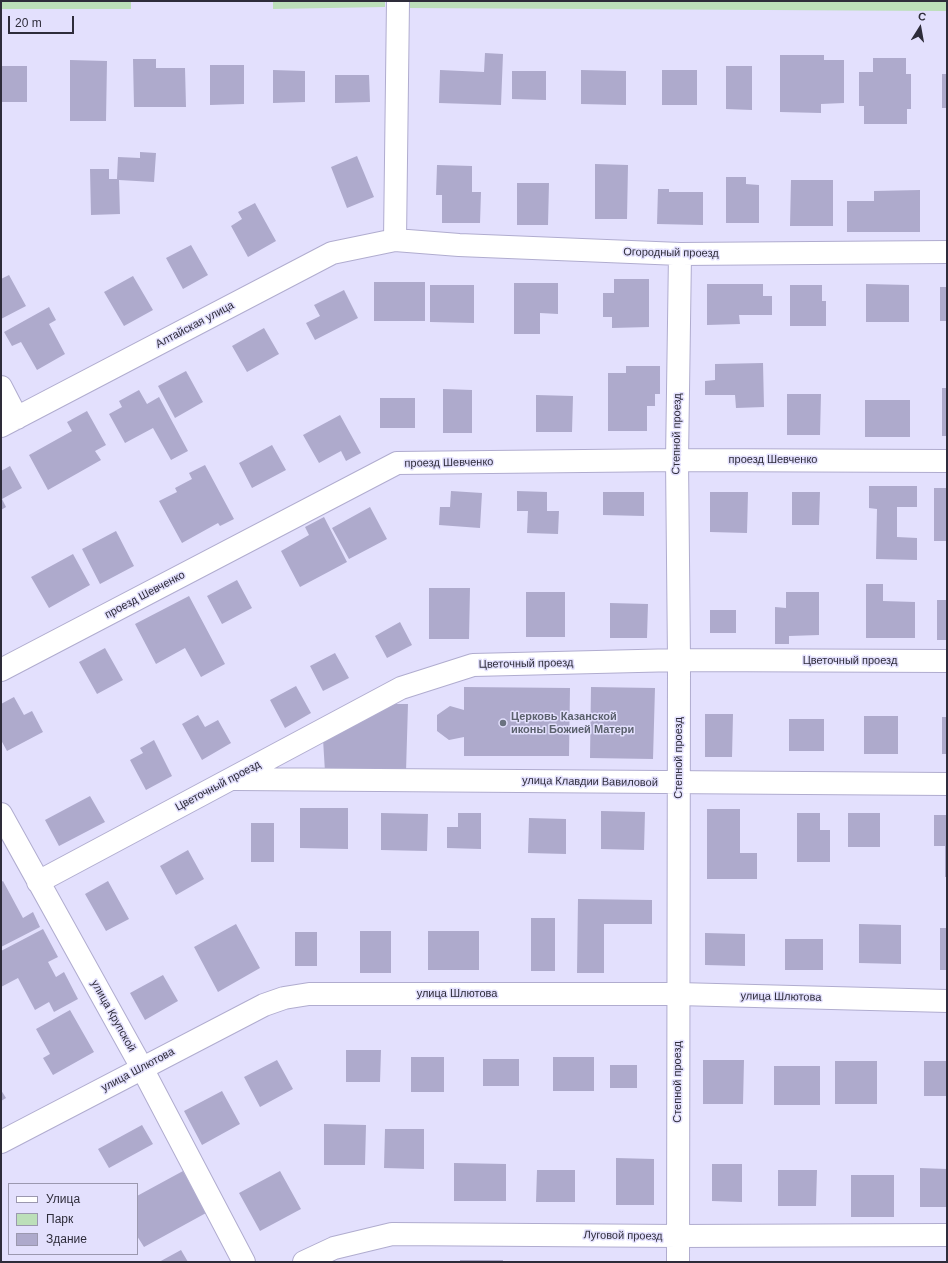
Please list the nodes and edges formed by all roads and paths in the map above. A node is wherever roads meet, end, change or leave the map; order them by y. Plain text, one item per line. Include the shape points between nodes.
1 (398, 1) edge
2 (395, 240) junction
3 (947, 252) edge
4 (680, 254) junction
5 (1, 387) edge
6 (9, 422) edge
7 (677, 460) junction
8 (947, 461) edge
9 (679, 660) junction
10 (947, 661) edge
11 (1, 670) edge
12 (232, 778) junction
13 (679, 782) junction
14 (947, 784) edge
15 (1, 814) edge
16 (38, 882) junction
17 (678, 994) junction
18 (947, 1001) edge
19 (142, 1068) junction
20 (1, 1142) edge
21 (947, 1235) edge
22 (678, 1236) junction
23 (244, 1262) edge
24 (304, 1262) edge
25 (678, 1262) edge

1 - 2 street
2 - 4 street, Огородный проезд
2 - 6 street, Алтайская улица via 332,253
3 - 4 street, Огородный проезд
4 - 7 street, Степной проезд
5 - 6 street
7 - 8 street, проезд Шевченко
7 - 9 street, Степной проезд
7 - 11 street, проезд Шевченко via 397,463
9 - 10 street, Цветочный проезд
9 - 12 street, Цветочный проезд via 473,665 401,688
9 - 13 street, Степной проезд
12 - 13 street, улица Клавдии Вавиловой
12 - 16 street, Цветочный проезд
13 - 14 street, улица Клавдии Вавиловой
13 - 17 street, Степной проезд
15 - 16 street, улица Крупской
16 - 19 street, улица Крупской
17 - 18 street, улица Шлютова
17 - 19 street, улица Шлютова via 309,994 284,998 264,1005
17 - 22 street, Степной проезд
19 - 20 street, улица Шлютова
19 - 23 street, улица Крупской
21 - 22 street, Луговой проезд
22 - 24 street, Луговой проезд via 392,1234 334,1248
22 - 25 street, Степной проезд

